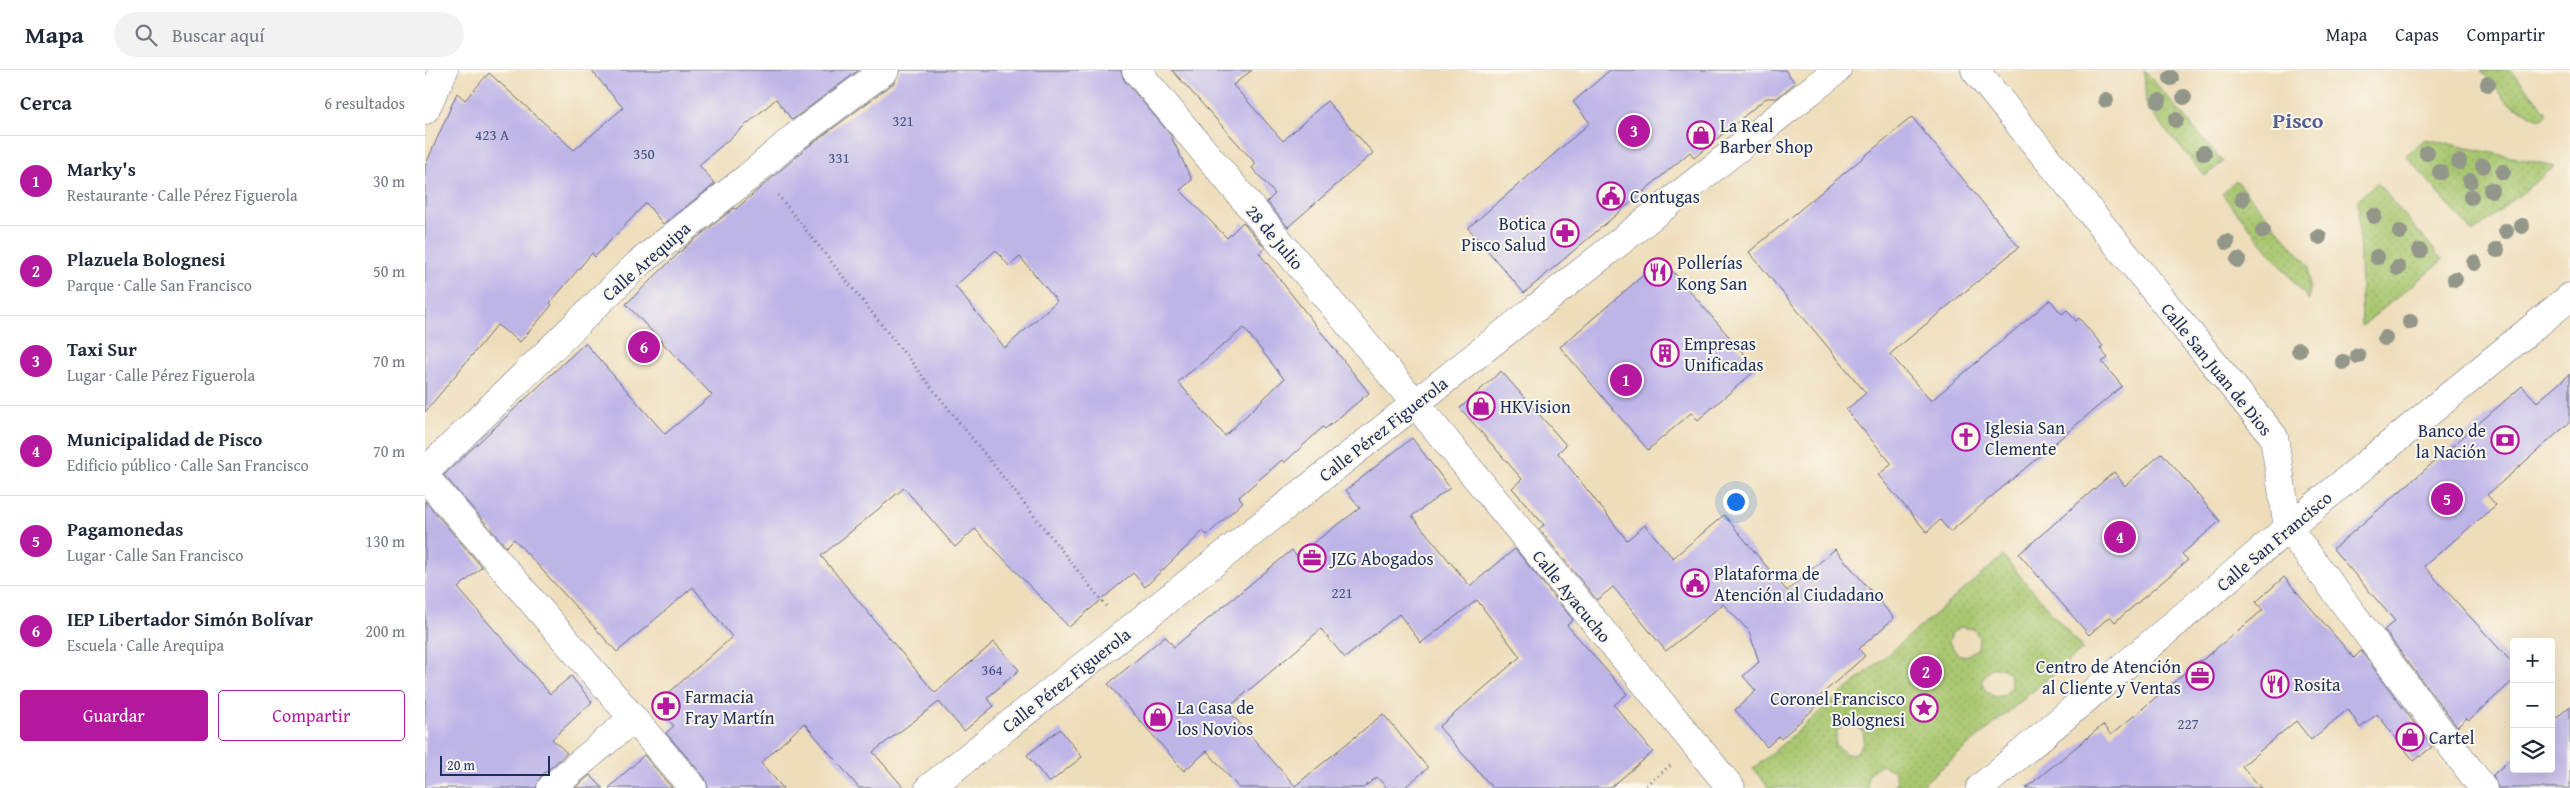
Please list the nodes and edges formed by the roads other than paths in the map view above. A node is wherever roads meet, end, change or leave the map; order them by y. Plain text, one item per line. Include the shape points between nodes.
1 (444, 70) edge
2 (885, 70) edge
3 (1136, 70) edge
4 (1837, 70) edge
5 (1975, 70) edge
6 (425, 110) edge
7 (2570, 297) edge
8 (1415, 403) junction
9 (425, 472) edge
10 (425, 477) edge
11 (2289, 528) junction
12 (632, 719) junction
13 (551, 788) edge
14 (693, 788) edge
15 (929, 788) edge
16 (1731, 788) edge
17 (1980, 788) edge
18 (2483, 788) edge

1 - 6 street
2 - 9 street, Calle Arequipa via 795,136 637,264
3 - 8 street, 28 de Julio
4 - 8 street, Calle Pérez Figuerola
5 - 11 street, Calle San Juan de Dios via 2273,437
7 - 11 street, Calle San Francisco
8 - 15 street, Calle Pérez Figuerola
8 - 16 street, Calle Ayacucho
10 - 12 street
11 - 17 street, Calle San Francisco
11 - 18 street, Calle San Juan de Dios
12 - 13 street
12 - 14 street

